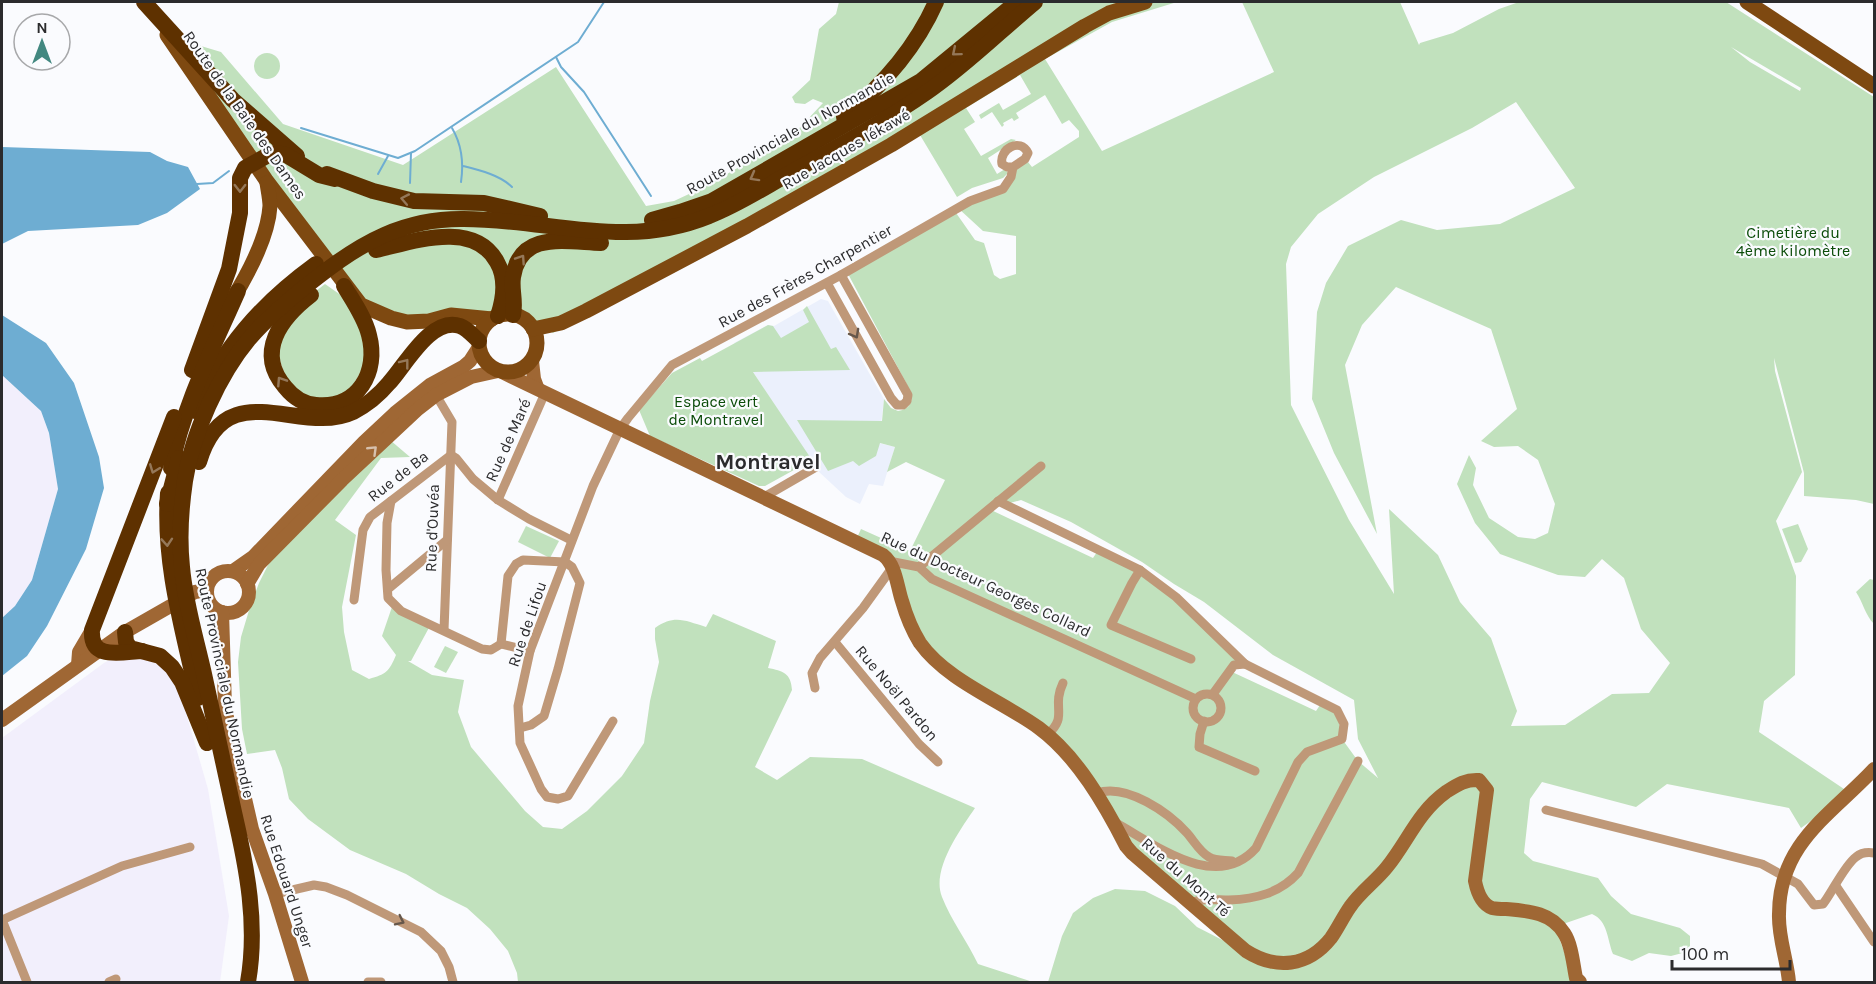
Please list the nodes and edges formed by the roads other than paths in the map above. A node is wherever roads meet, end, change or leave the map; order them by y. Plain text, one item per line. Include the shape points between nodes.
1 (144, 2) edge
2 (936, 2) edge
3 (1017, 2) edge
4 (1035, 2) edge
5 (1145, 2) edge
6 (1747, 2) edge
7 (1775, 20) junction
8 (1875, 79) edge
9 (1875, 86) edge
10 (784, 160) junction
11 (1013, 167) dead end
12 (264, 177) junction
13 (335, 179) junction
14 (540, 216) junction
15 (682, 224) junction
16 (567, 229) junction
17 (376, 250) junction
18 (841, 275) junction
19 (342, 283) junction
20 (827, 283) junction
21 (238, 291) junction
22 (361, 305) junction
23 (501, 317) junction
24 (561, 323) junction
25 (533, 328) junction
26 (479, 344) junction
27 (537, 345) junction
28 (532, 361) junction
29 (501, 372) junction
30 (190, 375) junction
31 (541, 390) junction
32 (436, 396) junction
33 (284, 413) junction
34 (620, 429) junction
35 (450, 455) junction
36 (1041, 466) dead end
37 (816, 467) dead end
38 (764, 496) junction
39 (498, 500) junction
40 (392, 501) junction
41 (998, 501) junction
42 (167, 504) junction
43 (447, 540) junction
44 (572, 540) junction
45 (565, 562) junction
46 (891, 566) junction
47 (919, 567) junction
48 (1140, 570) junction
49 (233, 572) junction
50 (178, 573) junction
51 (247, 584) junction
52 (388, 589) junction
53 (207, 590) junction
54 (354, 600) dead end
55 (222, 612) junction
56 (185, 620) junction
57 (92, 630) junction
58 (444, 630) junction
59 (125, 632) junction
60 (835, 642) junction
61 (501, 644) junction
62 (99, 651) junction
63 (142, 651) junction
64 (530, 651) junction
65 (1191, 659) dead end
66 (1245, 664) junction
67 (78, 665) junction
68 (1063, 683) dead end
69 (815, 688) dead end
70 (1213, 694) junction
71 (1196, 699) junction
72 (2, 720) edge
73 (613, 721) dead end
74 (1204, 721) junction
75 (520, 728) junction
76 (1047, 735) junction
77 (207, 743) junction
78 (1358, 761) dead end
79 (938, 762) dead end
80 (1875, 769) edge
81 (1255, 771) dead end
82 (1098, 793) junction
83 (1546, 810) dead end
84 (1113, 822) junction
85 (190, 847) dead end
86 (1875, 853) edge
87 (1240, 862) junction
88 (1785, 874) junction
89 (1836, 886) junction
90 (275, 894) junction
91 (1190, 903) junction
92 (2, 920) edge
93 (1875, 942) edge
94 (27, 982) edge
95 (239, 982) edge
96 (248, 982) edge
97 (302, 982) edge
98 (368, 982) edge
99 (381, 982) edge
100 (453, 982) edge
101 (1580, 982) edge
102 (1789, 982) edge

1 - 12 main road, Route de la Baie des Dames
1 - 13 highway via 233,100 304,162
2 - 10 highway via 918,35 878,86
3 -> 10 highway, Route Provinciale du Normandie via 921,81
4 - 15 highway, Route Provinciale du Normandie via 930,91 807,164 709,216
5 - 24 main road, Rue Jacques Iékawé via 1109,13 891,145
6 - 7 main road
7 - 8 main road
7 - 9 main road
10 -> 14 highway, Route Provinciale du Normandie via 712,201 654,220 623,223
11 - 18 street, Rue des Frères Charpentier via 1003,189 970,201
12 - 19 main road, Route de la Baie des Dames
12 - 21 main road via 270,204 266,226
14 -> 13 highway via 484,202 414,201
13 -> 30 highway via 277,153 245,168 240,178 240,213 229,269
14 - 42 highway, Route Provinciale du Normandie via 466,210 402,219 349,241 297,278 243,328 208,381 185,439
15 - 16 highway, Route Provinciale du Normandie via 632,233
23 -> 15 highway via 516,302 515,266 525,251 538,243 634,241
16 - 17 highway via 439,227 391,240
16 - 50 highway, Route Provinciale du Normandie via 459,219 403,227 350,252 281,305 248,341 225,376 194,443 182,503
19 -> 17 highway via 369,332 369,372 362,387 349,397 331,405 315,405 292,396 282,384 271,358 273,341 299,304
17 - 23 highway via 444,237 477,241 500,267 504,290
18 - 20 street, Rue des Frères Charpentier
20 -> 18 street via 891,398 897,405 903,405 908,395
19 - 22 main road
20 - 34 street, Rue des Frères Charpentier via 672,365
21 - 30 main road
21 - 42 highway via 181,429
22 - 23 main road via 408,322 451,315
22 - 33 highway via 380,344 378,373 370,389 355,404 343,408
23 - 25 main road via 526,320
23 - 26 main road via 485,325
24 - 25 main road, Rue Jacques Iékawé
24 - 27 main road, Rue Jacques Iékawé
25 - 27 main road
26 - 29 main road via 484,361
33 -> 26 highway via 318,418 356,410 374,398 423,340 441,328 461,327
26 - 49 street via 463,367 430,385 395,413 253,557
27 - 28 main road
28 - 29 main road via 520,370
28 - 31 street via 534,379
29 - 31 street, Rue du Docteur Georges Collard
29 - 32 street via 471,377
30 -> 57 highway
31 - 34 street, Rue du Docteur Georges Collard
31 - 39 street, Rue de Maré
32 - 35 street, Rue d'Ouvéa via 452,422
51 -> 32 street via 259,564 342,480 401,423
33 - 50 highway via 245,413 214,429 195,476
34 - 38 street, Rue du Docteur Georges Collard
34 - 44 street, Rue de Lifou
35 - 39 street, Rue de Ba
35 - 40 street, Rue de Ba
35 - 43 street, Rue d'Ouvéa
36 - 41 street
37 - 38 street
38 - 46 street, Rue du Docteur Georges Collard via 856,540 883,555
39 - 44 street, Rue de Ba
40 - 52 street via 387,523
40 - 54 street, Rue de Ba via 370,517 363,530
41 - 47 street
41 - 48 street
42 -> 50 highway via 166,527
43 - 52 street
43 - 58 street, Rue d'Ouvéa
44 - 45 street, Rue de Lifou
45 - 61 street via 523,560 510,572
45 - 64 street, Rue de Lifou
45 - 75 street via 580,583 558,669 544,716
46 - 47 street, Rue du Docteur Georges Collard
46 - 60 street
46 - 76 street, Rue du Mont Té via 912,629 933,657
47 - 71 street, Rue du Docteur Georges Collard via 932,579
48 - 65 street via 1112,625
48 - 66 street via 1176,597
49 - 51 street
49 - 53 street via 214,576
50 - 56 highway, Route Provinciale du Normandie
51 - 55 street via 249,597 241,608
52 - 58 street via 388,598 401,611
53 - 55 street via 210,603
53 - 59 street via 195,592
55 - 90 street, Rue Edouard Unger via 223,684 231,738 252,829
56 - 77 highway, Route Provinciale du Normandie
56 - 96 highway, Route Provinciale du Normandie via 249,884 252,945
57 - 62 highway via 93,644
57 - 67 street via 79,652
58 - 61 street via 482,649 491,650
59 - 62 street
59 - 63 highway via 130,648
60 - 69 street via 812,673
60 - 79 street, Rue Noël Pardon
61 - 64 street
62 - 63 highway
62 - 67 street
63 - 77 highway via 160,657 172,667
64 - 75 street, Rue de Lifou via 518,706
66 - 70 street via 1234,665
66 - 87 street via 1337,710 1344,724 1342,739 1307,752 1298,762 1261,841
67 - 72 street
68 - 76 street via 1058,693 1060,719
70 - 71 street
70 - 74 street via 1220,701 1221,710 1217,718
71 - 74 street via 1194,712
73 - 75 street, Rue de Lifou via 568,796 558,800 547,797 541,789 520,743
74 - 81 street via 1199,747
76 - 82 street, Rue du Mont Té
77 - 95 highway, Route Provinciale du Normandie via 240,900 243,933
78 - 91 street via 1289,883 1262,896
80 - 88 street via 1812,829
82 - 84 street, Rue du Mont Té
82 - 87 street via 1131,795 1148,803 1177,822 1203,854
83 - 88 street via 1762,864
84 - 87 street via 1181,860 1214,867
84 - 91 street, Rue du Mont Té via 1132,853
85 - 92 street via 122,866
86 - 89 street via 1858,855
88 - 89 street via 1814,905 1823,904
88 - 102 street via 1779,915
89 - 93 street
90 - 97 street, Rue Edouard Unger
90 -> 100 street via 314,885 347,895 421,932 441,951
91 - 101 street, Rue du Mont Té via 1259,959 1281,963 1306,958 1330,939 1350,907 1388,866 1425,810 1454,787 1470,779 1479,780 1487,790 1474,881 1478,893 1492,908 1530,911 1553,920 1566,934
92 - 94 street
98 - 99 street

